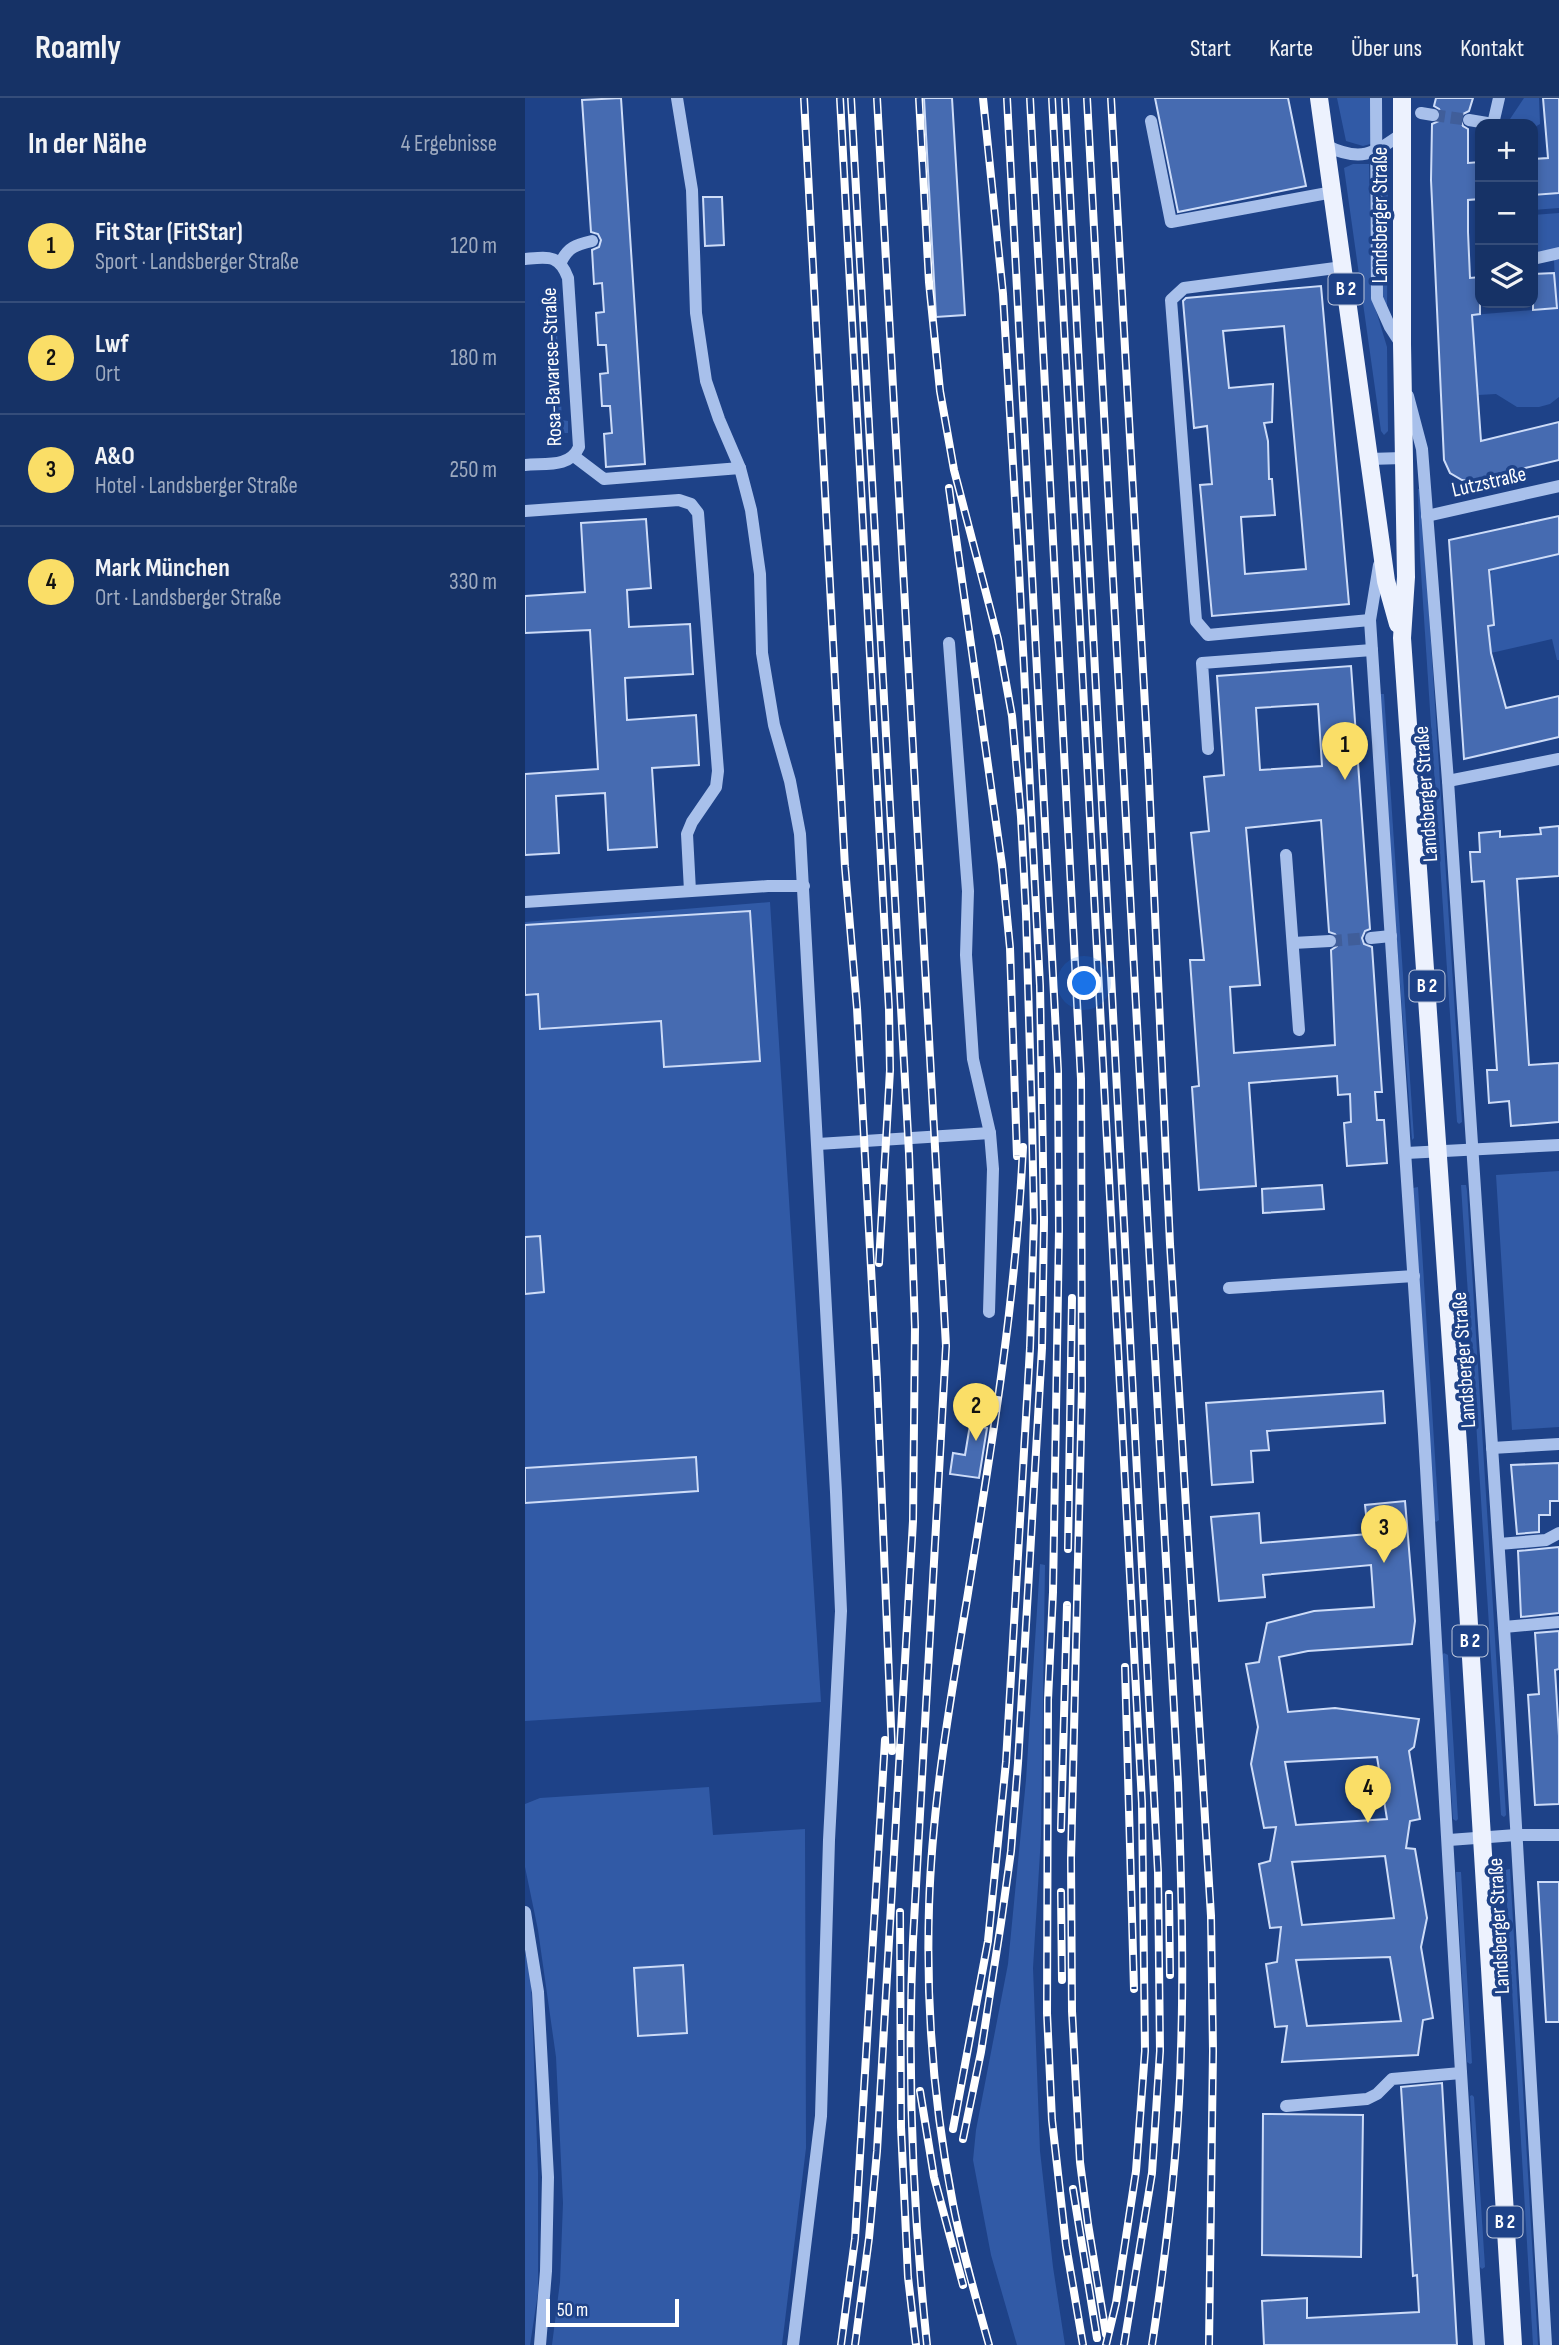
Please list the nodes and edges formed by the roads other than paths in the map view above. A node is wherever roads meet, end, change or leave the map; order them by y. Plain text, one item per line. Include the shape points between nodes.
1 (677, 98) edge
2 (1319, 98) edge
3 (1376, 98) edge
4 (1402, 98) edge
5 (1499, 98) edge
6 (1494, 119) edge
7 (1469, 120) tunnel mouth
8 (1151, 121) dead end
9 (1475, 121) edge
10 (1403, 133) junction
11 (1327, 146) junction
12 (1376, 151) junction
13 (1333, 192) junction
14 (592, 241) dead end
15 (1559, 253) edge
16 (1538, 258) edge
17 (525, 259) edge
18 (561, 262) junction
19 (1343, 267) junction
20 (1402, 344) junction
21 (1402, 375) junction
22 (575, 457) junction
23 (1403, 458) junction
24 (1369, 459) junction
25 (525, 465) edge
26 (740, 467) junction
27 (1559, 486) edge
28 (525, 511) edge
29 (1427, 516) junction
30 (1382, 549) junction
31 (1370, 620) junction
32 (1402, 638) junction
33 (950, 643) dead end
34 (1372, 650) junction
35 (1207, 749) dead end
36 (1559, 759) edge
37 (1448, 781) junction
38 (1286, 855) dead end
39 (804, 886) junction
40 (690, 891) junction
41 (525, 902) edge
42 (1391, 936) junction
43 (1371, 938) tunnel mouth
44 (1330, 940) tunnel mouth
45 (1293, 943) junction
46 (1299, 1030) dead end
47 (990, 1133) junction
48 (818, 1144) junction
49 (1559, 1145) edge
50 (1473, 1148) junction
51 (1438, 1150) junction
52 (1406, 1153) junction
53 (1414, 1276) junction
54 (1229, 1289) dead end
55 (989, 1312) dead end
56 (1559, 1444) edge
57 (1492, 1448) junction
58 (1559, 1533) edge
59 (1499, 1544) junction
60 (1559, 1622) edge
61 (1504, 1627) junction
62 (1516, 1835) junction
63 (1559, 1835) edge
64 (1482, 1838) junction
65 (1449, 1840) junction
66 (525, 1912) edge
67 (1461, 2073) junction
68 (1286, 2106) dead end
69 (540, 2345) edge
70 (793, 2345) edge
71 (1479, 2345) edge
72 (1513, 2345) edge
73 (1546, 2345) edge

1 - 26 street via 692,190 696,313 706,381
2 - 11 main road, Landsberger Straße / B 2
3 - 12 street
4 - 10 main road, Landsberger Straße / B 2
5 - 6 street
7 - 9 street
8 - 13 street via 1171,222
10 - 12 street
10 - 20 main road, Landsberger Straße / B 2
11 - 12 street via 1356,156
11 - 13 main road, Landsberger Straße / B 2
12 - 20 street via 1377,298
13 - 19 main road, Landsberger Straße / B 2
14 - 18 street via 572,246
15 - 16 street
17 - 18 street, Rosa-Bavarese-Straße via 547,257
18 - 22 street, Rosa-Bavarese-Straße via 569,283 579,447
19 - 24 main road, Landsberger Straße / B 2
19 - 31 street via 1184,288 1171,300 1196,621 1208,635
20 - 21 main road, Landsberger Straße / B 2
21 - 23 main road, Landsberger Straße / B 2
21 - 29 street, Landsberger Straße via 1422,449
22 - 25 street, Rosa-Bavarese-Straße via 566,462
22 - 26 street via 604,479
23 - 24 street
23 - 32 main road, Landsberger Straße / B 2 via 1406,577
24 - 30 main road, Landsberger Straße / B 2
26 - 39 street via 760,574 762,653 800,834
27 - 29 street, Lutzstraße
28 - 40 street via 678,500 691,504 698,513 718,771 716,787 687,834
29 - 37 street, Landsberger Straße
30 - 31 street, Landsberger Straße
30 - 32 main road, Landsberger Straße / B 2
31 - 34 street, Landsberger Straße
32 - 51 main road, Landsberger Straße / B 2
33 - 47 street via 968,891 966,955 973,1059
34 - 35 street via 1202,663
34 - 42 street, Landsberger Straße
36 - 37 street
37 - 50 street, Landsberger Straße
38 - 45 street
39 - 40 street
39 - 48 street
40 - 41 street
42 - 43 street
42 - 52 street, Landsberger Straße
44 - 45 street
45 - 46 street
47 - 48 street
47 - 55 street
48 - 70 street via 841,1611 821,2116
49 - 50 street
50 - 51 street
50 - 57 street, Landsberger Straße
51 - 52 street
51 - 64 main road, Landsberger Straße / B 2
52 - 53 street, Landsberger Straße
53 - 54 street
53 - 65 street, Landsberger Straße
56 - 57 street
57 - 59 street, Landsberger Straße
58 - 59 street via 1546,1540
59 - 61 street, Landsberger Straße
60 - 61 street
61 - 62 street, Landsberger Straße
62 - 63 street
62 - 64 street
62 - 73 street, Landsberger Straße
64 - 65 street, Landsberger Straße
64 - 72 main road, Landsberger Straße / B 2
65 - 67 street, Landsberger Straße
66 - 69 street via 538,1992 548,2177
67 - 68 street via 1392,2079 1367,2099
67 - 71 street, Landsberger Straße

